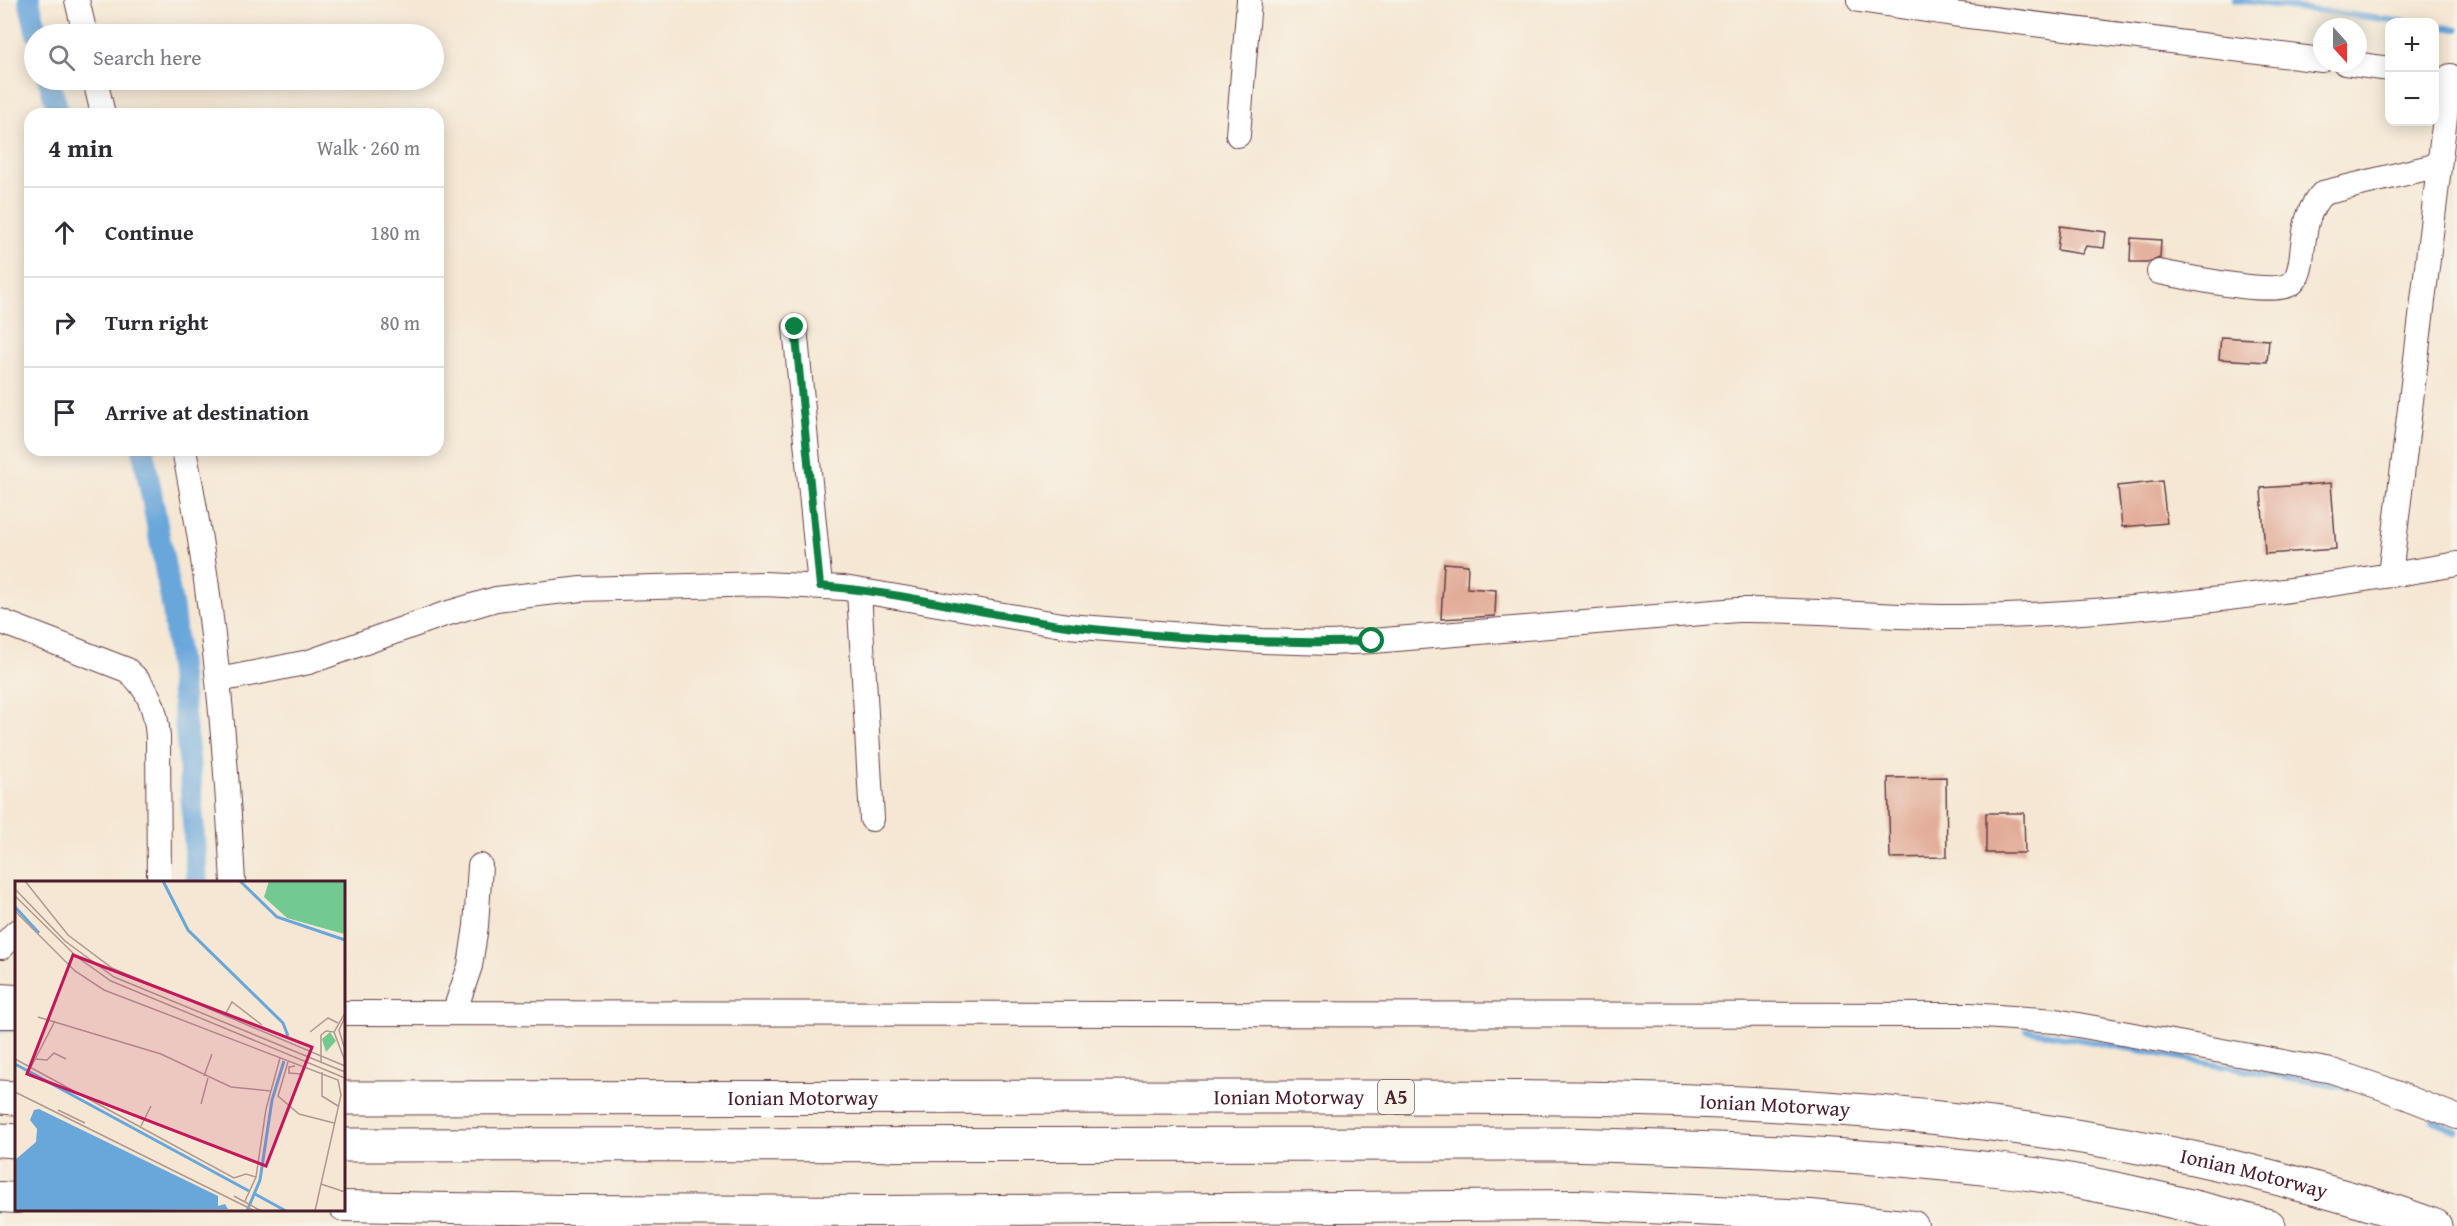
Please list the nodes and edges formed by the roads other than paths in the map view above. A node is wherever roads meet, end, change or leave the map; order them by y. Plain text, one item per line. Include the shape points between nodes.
1 (77, 0) edge
2 (1249, 0) edge
3 (1859, 0) edge
4 (83, 24) edge
5 (2313, 59) edge
6 (2367, 66) edge
7 (2385, 68) edge
8 (2447, 76) edge
9 (97, 90) edge
10 (102, 108) edge
11 (1238, 135) dead end
12 (2439, 165) junction
13 (2158, 272) dead end
14 (795, 327) dead end
15 (185, 456) edge
16 (2457, 564) edge
17 (2390, 575) junction
18 (820, 586) junction
19 (859, 591) junction
20 (11, 625) edge
21 (219, 680) junction
22 (872, 819) dead end
23 (480, 866) dead end
24 (159, 881) edge
25 (233, 881) edge
26 (0, 996) edge
27 (15, 997) edge
28 (345, 1013) edge
29 (454, 1013) junction
30 (0, 1097) edge
31 (15, 1098) edge
32 (345, 1098) edge
33 (2457, 1117) edge
34 (0, 1140) edge
35 (15, 1141) edge
36 (345, 1145) edge
37 (0, 1197) edge
38 (15, 1198) edge
39 (345, 1206) edge
40 (881, 1218) edge
41 (1913, 1226) edge
42 (2269, 1226) edge
43 (2435, 1226) edge

1 - 4 street
2 - 11 street
3 - 5 street
6 - 7 street
8 - 12 street
9 - 10 street
12 - 13 street via 2323,193 2313,203 2298,274 2291,284 2259,288
12 - 17 street
14 - 18 street
15 - 21 street
16 - 17 street
17 - 19 street via 2184,603 2050,613 1959,617 1737,610 1329,643 1068,626
18 - 19 street
18 - 21 street via 674,586 536,593 474,605 309,662
19 - 22 street
20 - 24 street via 127,670 151,698 158,737
21 - 25 street
23 - 29 street via 470,966
26 - 27 street
28 - 29 street
29 - 33 street via 1969,1015 2055,1022 2332,1071
30 - 31 highway
32 - 43 highway, Ionian Motorway / Α5 via 1570,1096 1798,1104 2022,1126 2131,1145 2234,1167
34 - 35 highway
36 - 42 highway, Α5 via 1564,1144 1703,1148 2010,1171 2129,1193
37 - 38 main road
39 - 40 main road
40 - 41 main road via 1576,1204 1811,1215

